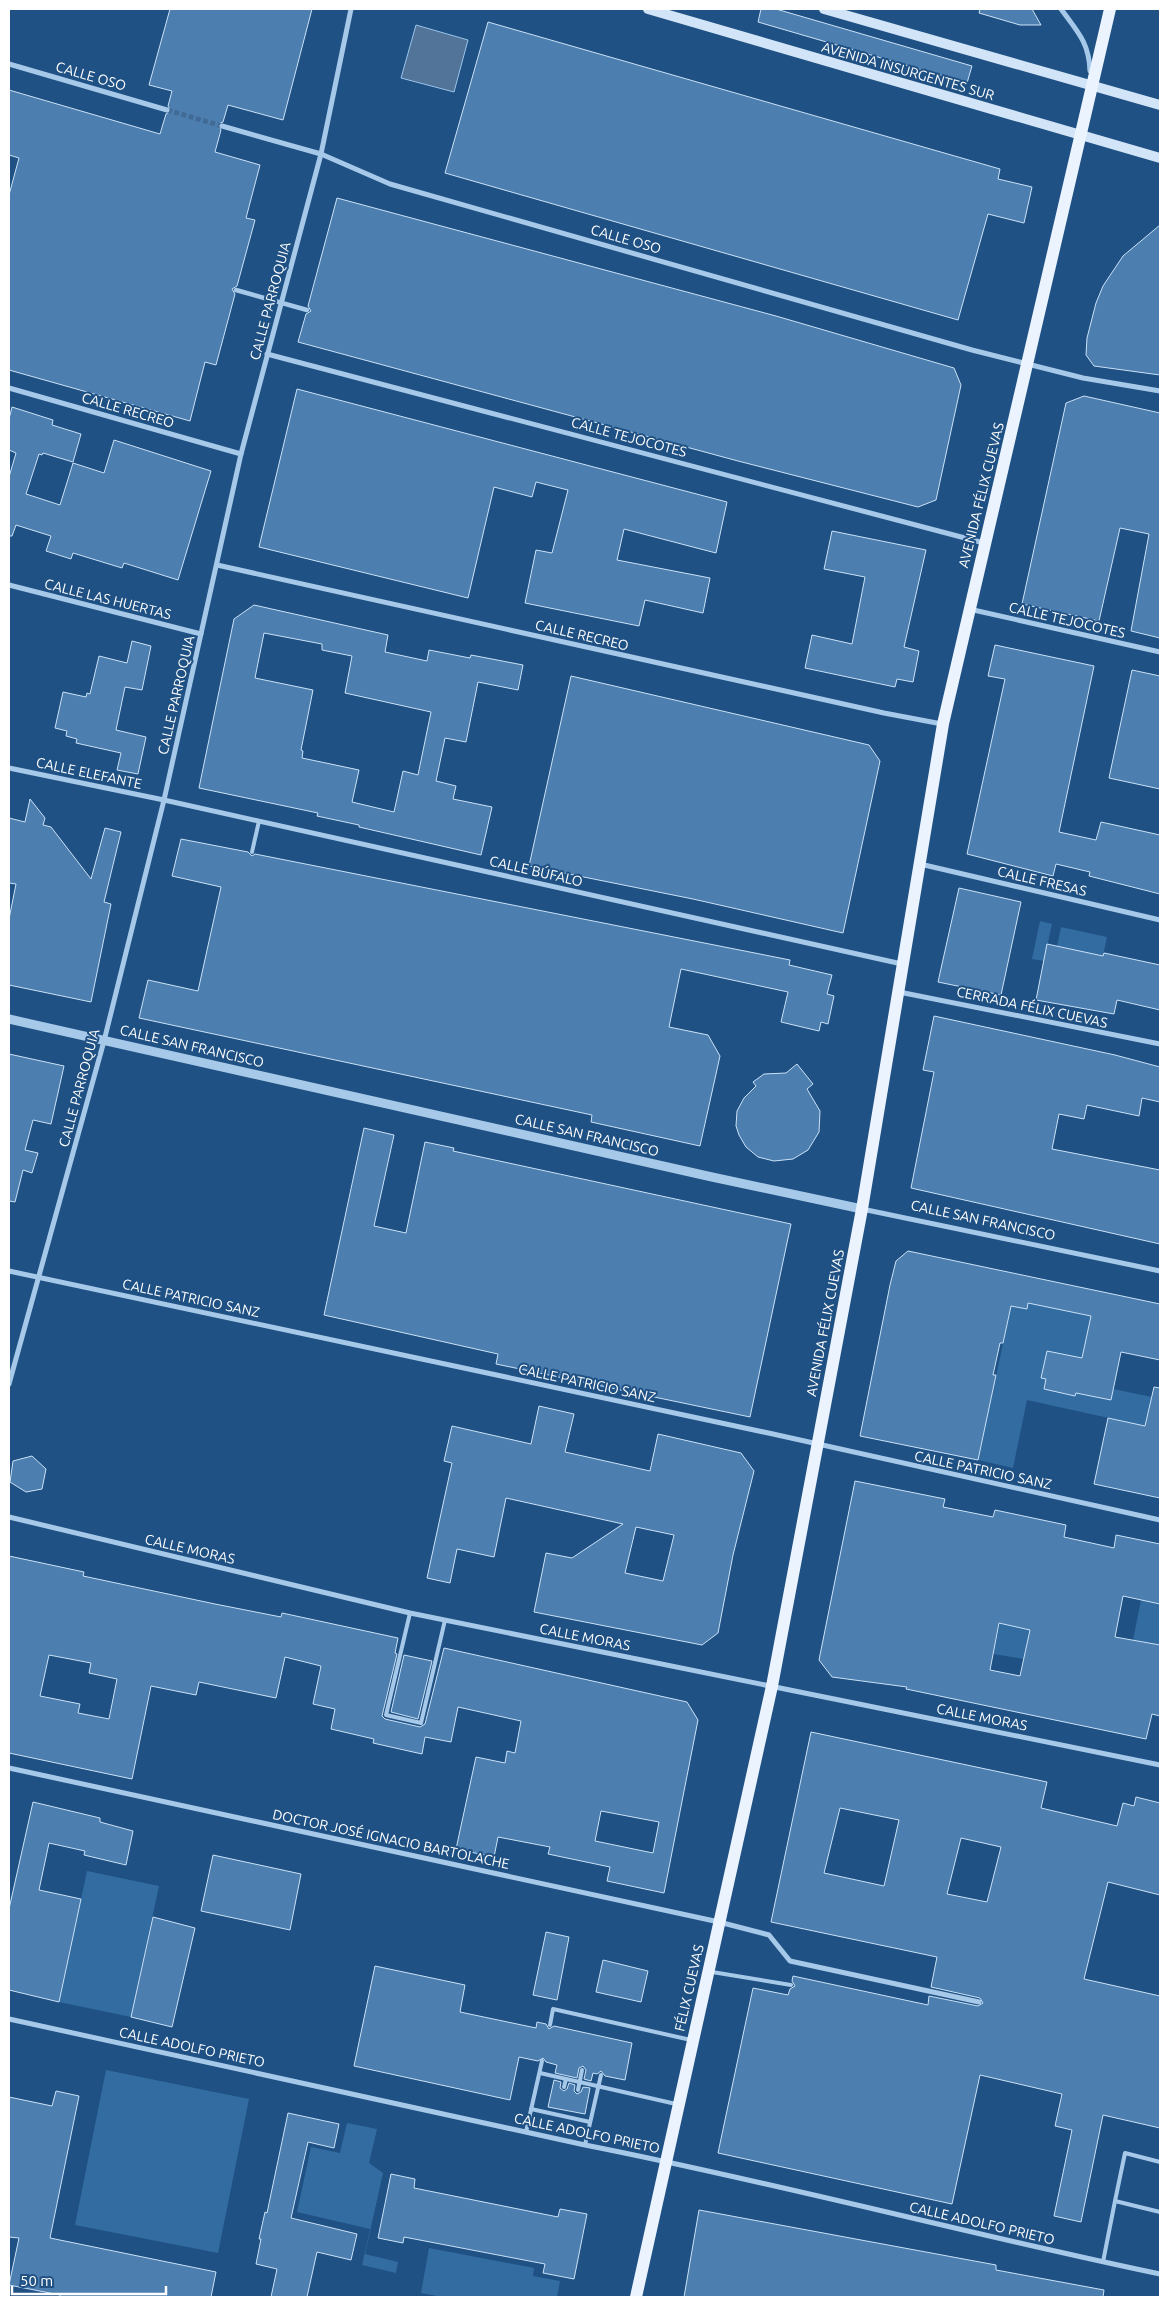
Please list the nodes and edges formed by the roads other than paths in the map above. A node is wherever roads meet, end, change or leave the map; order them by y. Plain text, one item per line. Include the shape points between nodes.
1 (351, 9) edge
2 (648, 9) edge
3 (824, 9) edge
4 (1061, 9) edge
5 (1110, 9) edge
6 (9, 64) edge
7 (1092, 86) junction
8 (1160, 105) edge
9 (167, 110) tunnel mouth
10 (222, 126) tunnel mouth
11 (1080, 135) junction
12 (321, 154) junction
13 (1160, 158) edge
14 (236, 290) dead end
15 (307, 310) dead end
16 (268, 354) junction
17 (1028, 364) junction
18 (9, 388) edge
19 (1160, 391) edge
20 (241, 454) junction
21 (984, 543) junction
22 (218, 565) junction
23 (9, 585) edge
24 (969, 609) junction
25 (201, 634) junction
26 (1160, 652) edge
27 (943, 724) junction
28 (9, 768) edge
29 (164, 800) junction
30 (259, 821) junction
31 (252, 852) dead end
32 (920, 864) junction
33 (1160, 920) edge
34 (903, 964) junction
35 (898, 992) junction
36 (9, 1019) edge
37 (104, 1041) junction
38 (1160, 1044) edge
39 (862, 1208) junction
40 (9, 1270) edge
41 (1160, 1271) edge
42 (39, 1277) junction
43 (9, 1384) edge
44 (818, 1445) junction
45 (9, 1517) edge
46 (1160, 1520) edge
47 (410, 1613) junction
48 (445, 1620) junction
49 (772, 1686) junction
50 (1160, 1765) edge
51 (9, 1768) edge
52 (719, 1922) junction
53 (708, 1971) junction
54 (791, 1985) dead end
55 (979, 2002) dead end
56 (9, 2019) edge
57 (550, 2025) dead end
58 (692, 2040) junction
59 (542, 2062) dead end
60 (582, 2070) dead end
61 (540, 2073) junction
62 (602, 2075) dead end
63 (566, 2079) junction
64 (580, 2082) junction
65 (599, 2086) junction
66 (564, 2088) dead end
67 (578, 2090) dead end
68 (678, 2104) junction
69 (531, 2109) junction
70 (559, 2109) dead end
71 (572, 2112) dead end
72 (558, 2115) junction
73 (571, 2118) junction
74 (590, 2122) junction
75 (526, 2132) junction
76 (585, 2145) junction
77 (666, 2161) junction
78 (1160, 2162) edge
79 (1115, 2201) junction
80 (1160, 2212) edge
81 (1102, 2262) junction
82 (1160, 2274) edge
83 (636, 2297) edge

1 - 12 street, CALLE PARROQUIA
2 - 11 main road, AVENIDA INSURGENTES SUR
3 - 7 main road
4 - 7 street via 1084,39
5 - 7 main road, AVENIDA FÉLIX CUEVAS
6 - 9 street, CALLE OSO
7 - 8 main road
7 - 11 main road, AVENIDA FÉLIX CUEVAS
10 - 12 street, CALLE OSO
11 - 13 main road, AVENIDA INSURGENTES SUR
11 - 17 main road, AVENIDA FÉLIX CUEVAS
12 - 16 street, CALLE PARROQUIA
12 - 17 street, CALLE OSO via 390,184
14 - 15 street
16 - 20 street, CALLE PARROQUIA
16 - 21 street, CALLE TEJOCOTES
17 - 19 street, CALLE OSO via 1083,378
17 - 21 main road, AVENIDA FÉLIX CUEVAS
18 - 20 street, CALLE RECREO
20 - 22 street, CALLE PARROQUIA
21 - 24 main road, AVENIDA FÉLIX CUEVAS
22 - 25 street, CALLE PARROQUIA
22 - 27 street, CALLE RECREO
23 - 25 street, CALLE LAS HUERTAS
24 - 26 street, CALLE TEJOCOTES
24 - 27 main road, AVENIDA FÉLIX CUEVAS
25 - 29 street, CALLE PARROQUIA
27 - 32 main road, AVENIDA FÉLIX CUEVAS
28 - 29 street, CALLE ELEFANTE
29 - 30 street, CALLE BÚFALO
29 - 37 street, CALLE PARROQUIA
30 - 31 lane
30 - 34 street, CALLE BÚFALO
32 - 33 street, CALLE FRESAS
32 - 34 main road
34 - 35 main road, AVENIDA FÉLIX CUEVAS
35 - 38 street, CERRADA FÉLIX CUEVAS
35 - 39 main road, AVENIDA FÉLIX CUEVAS
36 - 37 street, CALLE SAN FRANCISCO
37 - 39 street, CALLE SAN FRANCISCO
37 - 42 street, CALLE PARROQUIA
39 - 41 street, CALLE SAN FRANCISCO
39 - 44 main road, AVENIDA FÉLIX CUEVAS
40 - 42 street, CALLE PATRICIO SANZ
42 - 43 street, CALLE PARROQUIA
42 - 44 street, CALLE PATRICIO SANZ
44 - 46 street, CALLE PATRICIO SANZ
44 - 49 main road, AVENIDA FÉLIX CUEVAS
45 - 47 street, CALLE MORAS
47 - 48 street, CALLE MORAS
47 - 48 lane via 386,1716 421,1723
48 - 49 street, CALLE MORAS
49 - 50 street, CALLE MORAS
49 - 52 main road, FÉLIX CUEVAS
51 - 52 street, DOCTOR JOSÉ IGNACIO BARTOLACHE
52 - 53 main road, FÉLIX CUEVAS
52 - 55 street, DOCTOR JOSÉ IGNACIO BARTOLACHE via 769,1935 790,1961
53 - 54 lane
53 - 58 main road, FÉLIX CUEVAS
56 - 75 street, CALLE ADOLFO PRIETO
57 - 58 lane via 553,2009
58 - 68 main road, FÉLIX CUEVAS
59 - 61 lane
60 - 64 lane
61 - 63 lane
61 - 69 lane
62 - 65 lane
63 - 64 lane
63 - 66 lane
64 - 65 lane
64 - 67 lane
65 - 68 lane
65 - 74 lane
68 - 77 main road, FÉLIX CUEVAS
69 - 72 lane
69 - 75 lane
70 - 72 lane
71 - 73 lane
72 - 73 lane
73 - 74 lane
74 - 76 lane
75 - 76 street, CALLE ADOLFO PRIETO
76 - 77 street, CALLE ADOLFO PRIETO
77 - 81 street, CALLE ADOLFO PRIETO
77 - 83 main road, FÉLIX CUEVAS
78 - 79 lane via 1126,2154
79 - 80 lane
79 - 81 lane
81 - 82 street, CALLE ADOLFO PRIETO

